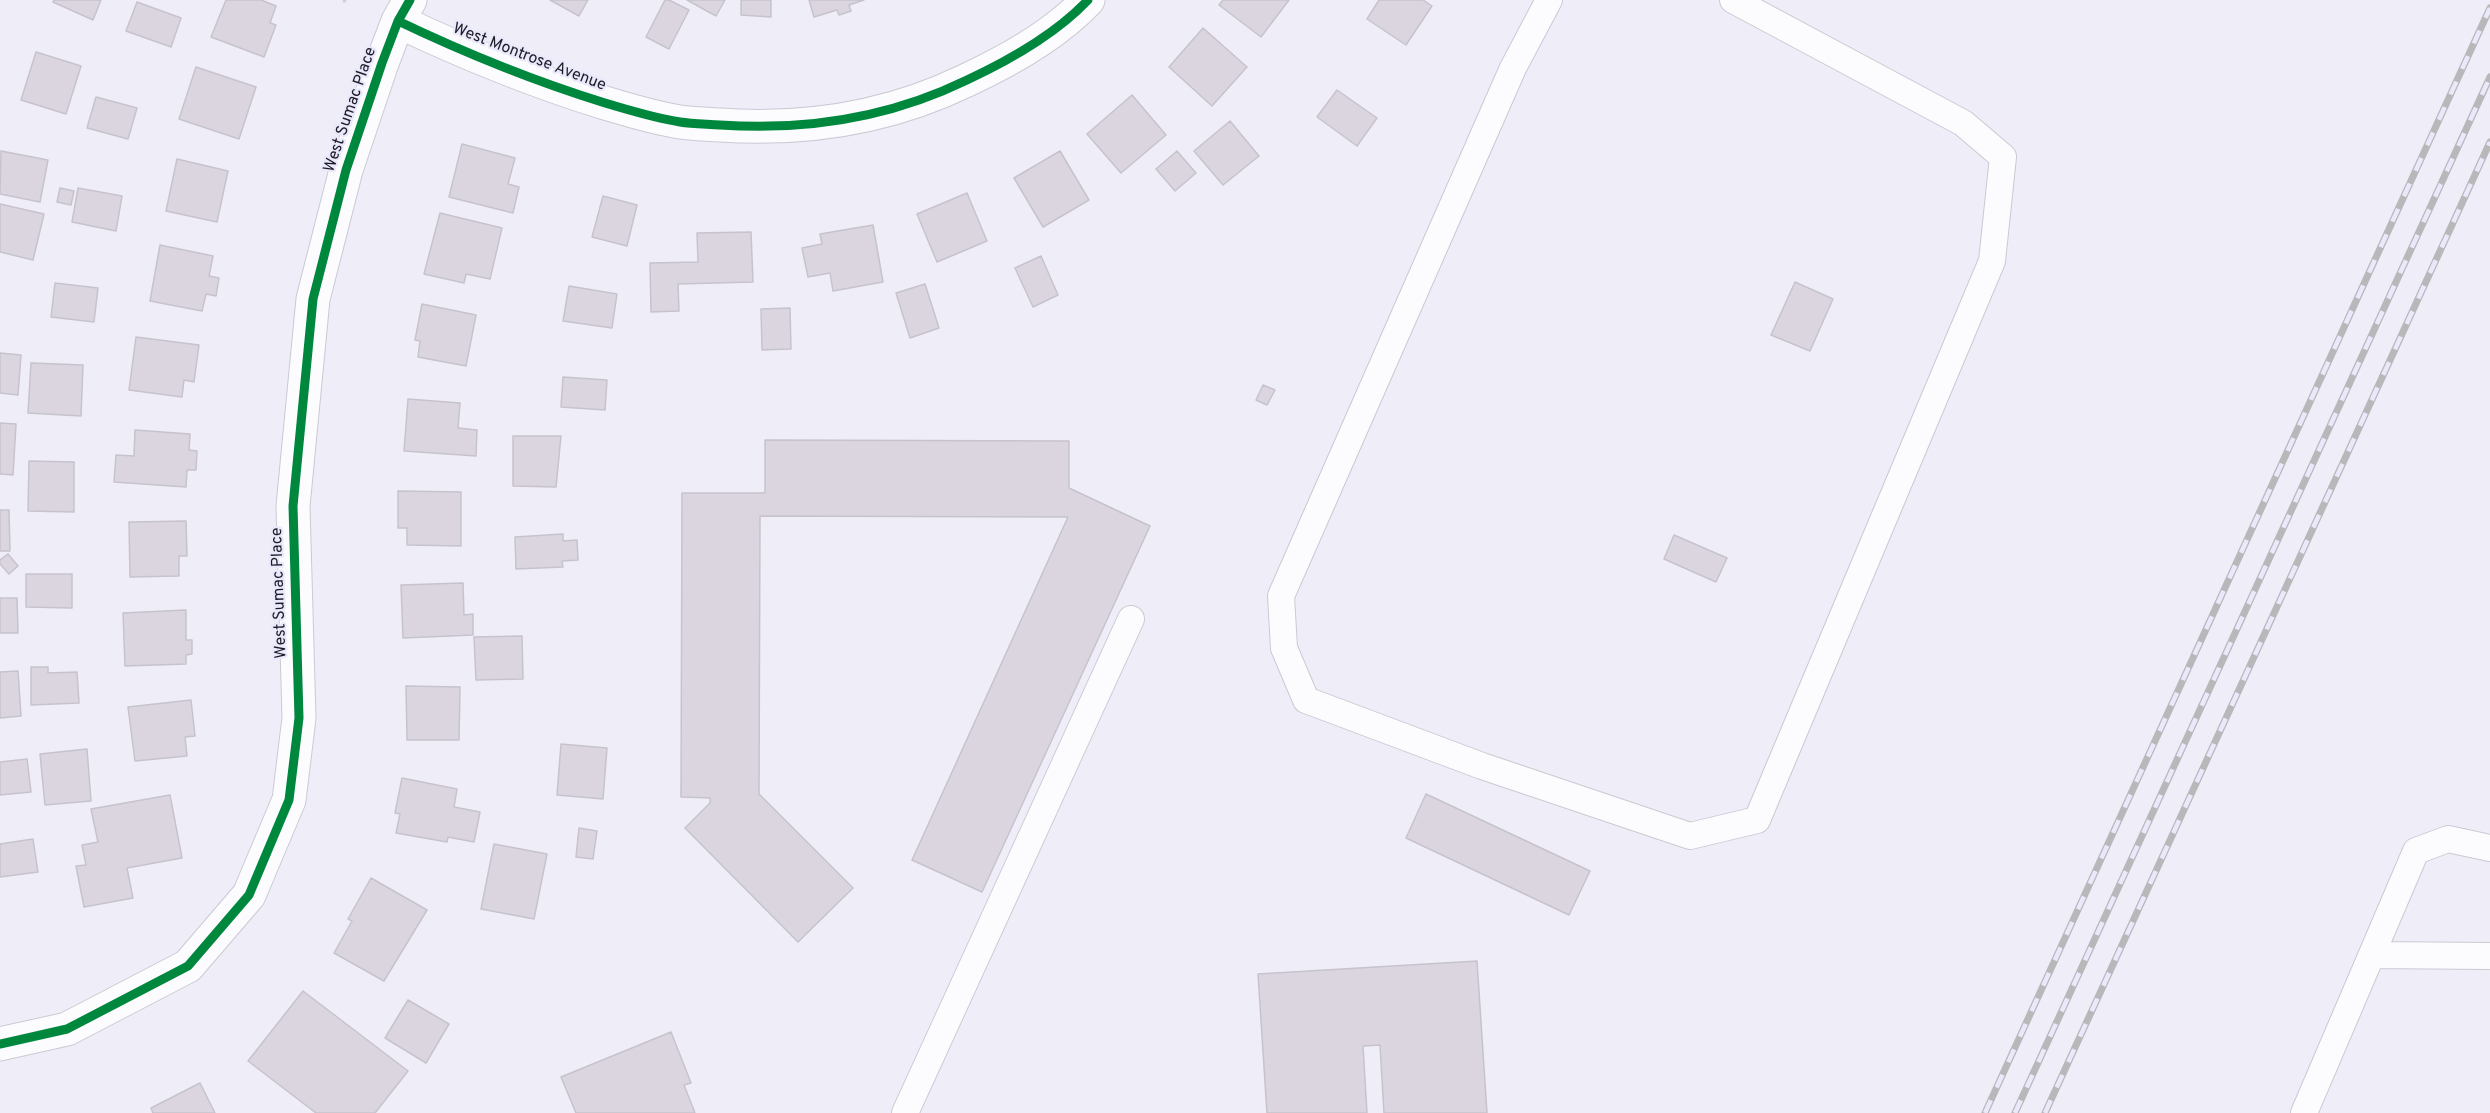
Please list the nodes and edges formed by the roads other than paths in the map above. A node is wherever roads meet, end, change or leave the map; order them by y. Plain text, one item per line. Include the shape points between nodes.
1 (1088, 0) edge
2 (1549, 0) edge
3 (1733, 0) edge
4 (404, 10) edge
5 (1131, 619) dead end
6 (2490, 848) edge
7 (2372, 955) junction
8 (2490, 956) edge
9 (0, 1044) edge
10 (905, 1113) edge
11 (2304, 1113) edge

1 - 4 street, West Montrose Avenue via 1030,46 941,93 891,110 785,127 680,122 559,89 439,40
2 - 3 lane via 1513,68 1281,596 1284,648 1306,700 1482,766 1690,836 1757,820 1992,261 2003,157 1963,123
4 - 9 street, West Sumac Place via 346,170 313,299 293,506 299,718 288,800 249,894 188,966 67,1029
5 - 10 lane
6 - 7 lane via 2448,839 2416,851
7 - 8 lane
7 - 11 lane

